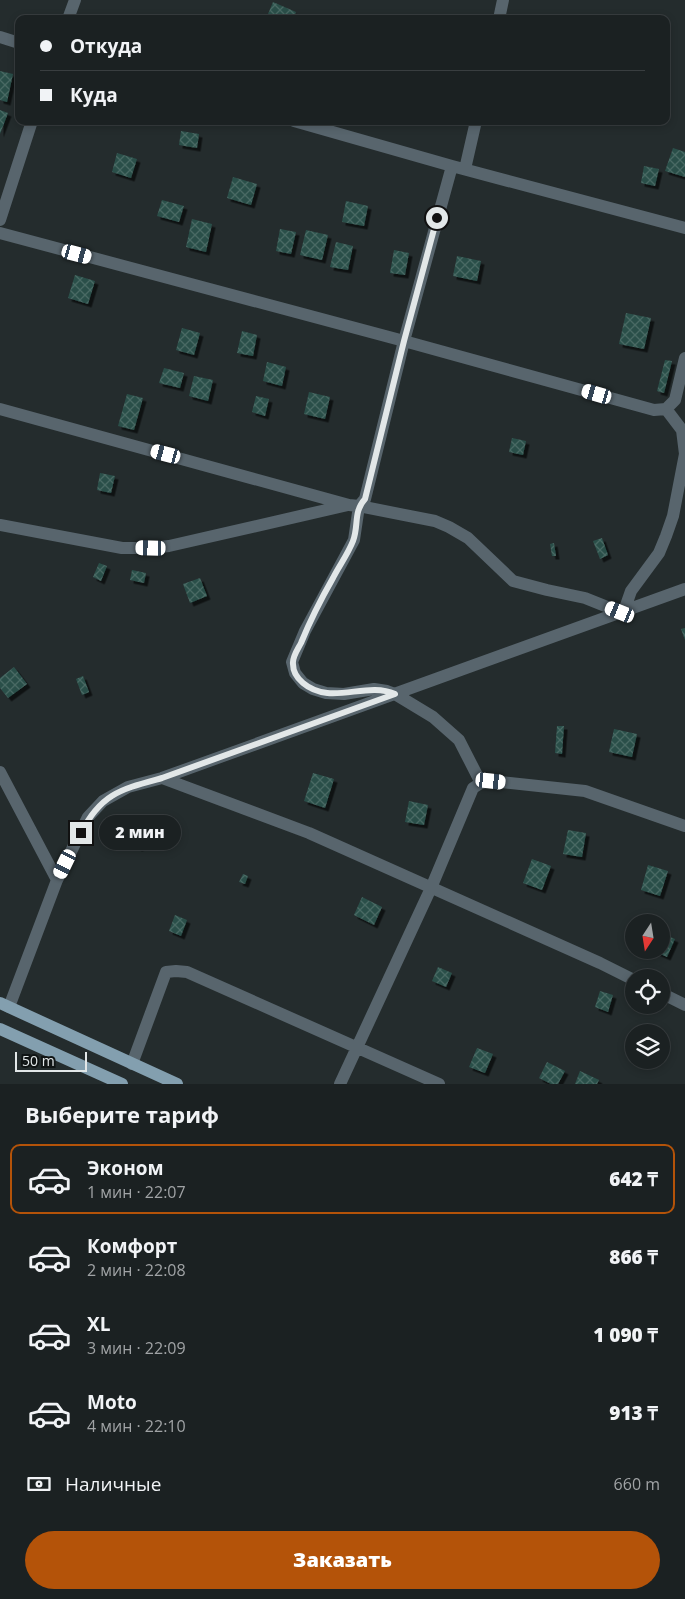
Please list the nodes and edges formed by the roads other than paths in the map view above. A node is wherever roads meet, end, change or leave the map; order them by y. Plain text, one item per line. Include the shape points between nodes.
1 (75, 0) edge
2 (503, 0) edge
3 (69, 15) edge
4 (500, 15) edge
5 (0, 37) edge
6 (15, 42) edge
7 (31, 125) edge
8 (308, 125) edge
9 (475, 125) edge
10 (452, 166) junction
11 (465, 169) junction
12 (0, 220) edge
13 (685, 228) edge
14 (0, 234) edge
15 (404, 341) junction
16 (685, 358) edge
17 (0, 409) edge
18 (666, 409) junction
19 (354, 505) junction
20 (0, 525) edge
21 (685, 589) edge
22 (622, 612) junction
23 (395, 694) junction
24 (0, 772) edge
25 (162, 778) junction
26 (481, 783) junction
27 (685, 826) edge
28 (57, 880) junction
29 (431, 888) junction
30 (625, 976) edge
31 (670, 998) edge
32 (4, 1005) edge
33 (685, 1005) edge
34 (0, 1029) edge
35 (357, 1048) junction
36 (132, 1064) junction
37 (122, 1084) edge
38 (177, 1084) edge
39 (340, 1084) edge
40 (439, 1084) edge

1 - 3 street
2 - 4 street
5 - 6 street
7 - 12 street
8 - 10 street
9 - 11 street
10 - 11 street
10 - 15 street
11 - 13 street
14 - 15 street
15 - 18 street via 654,410
15 - 19 street via 365,499
16 - 18 street via 675,400
17 - 19 street
18 - 22 street via 682,430 685,454 673,516 659,553 630,591
19 - 20 street via 151,548 122,548
19 - 22 street via 434,521 468,538 513,581 585,598
19 - 23 street via 354,540 305,631 292,662 294,673 313,689 326,692 344,694 374,689
21 - 22 street
22 - 23 street
23 - 25 street
23 - 26 street via 432,716 459,740
24 - 28 street
25 - 28 street via 128,787 103,801 88,817
25 - 29 street via 309,833
26 - 27 street via 491,781 585,791
26 - 29 street via 473,788
28 - 32 street
29 - 30 street
29 - 35 street
31 - 33 street
32 - 36 main road
34 - 37 main road
35 - 36 street via 187,972 176,970 166,972
35 - 39 street
35 - 40 street
36 - 38 main road

